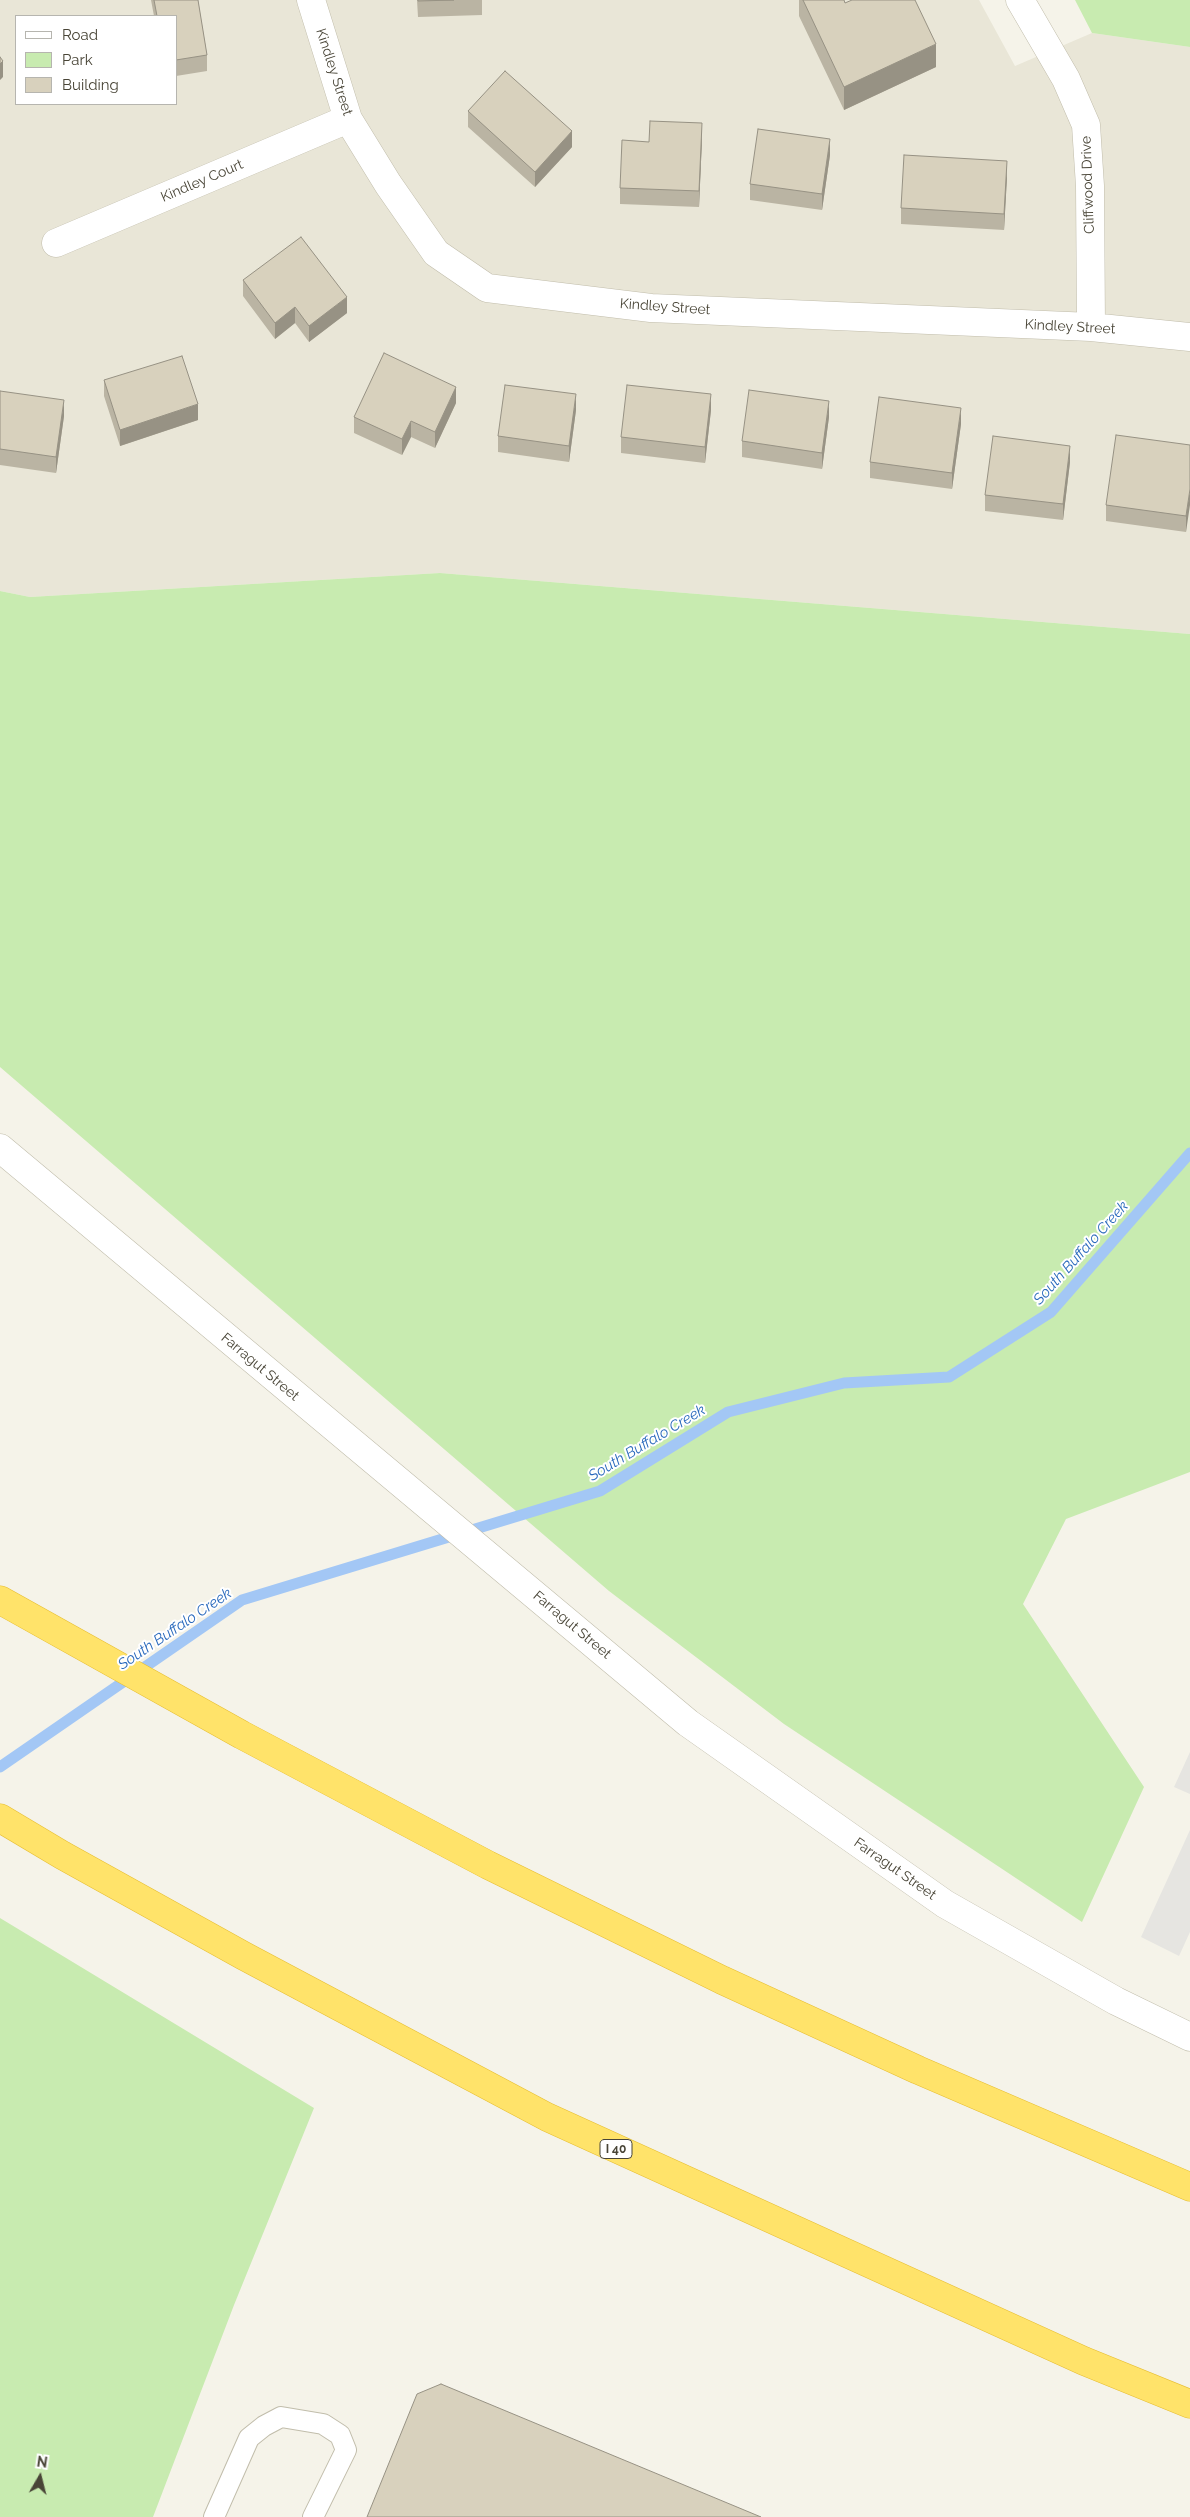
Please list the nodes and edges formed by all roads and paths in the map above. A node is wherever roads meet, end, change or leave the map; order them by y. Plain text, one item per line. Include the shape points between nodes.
1 (311, 0) edge
2 (1020, 0) edge
3 (348, 119) junction
4 (56, 243) dead end
5 (1091, 327) junction
6 (1190, 337) edge
7 (0, 1148) edge
8 (0, 1600) edge
9 (0, 1818) edge
10 (1190, 2037) edge
11 (1190, 2187) edge
12 (1190, 2404) edge
13 (214, 2517) edge
14 (313, 2517) edge

1 - 3 street, Kindley Street
2 - 5 street, Cliffwood Drive via 1066,79 1086,125
3 - 4 street, Kindley Court
3 - 5 street, Kindley Street via 436,253 487,288 651,308
5 - 6 street, Kindley Street
7 - 10 street, Farragut Street via 688,1723 945,1904 1116,2001
8 - 11 highway via 242,1735 488,1865 722,1980 918,2070
9 - 12 highway, I 40 via 244,1956 547,2117 1066,2353
13 - 14 lane via 249,2438 281,2417 323,2424 340,2436 346,2450

